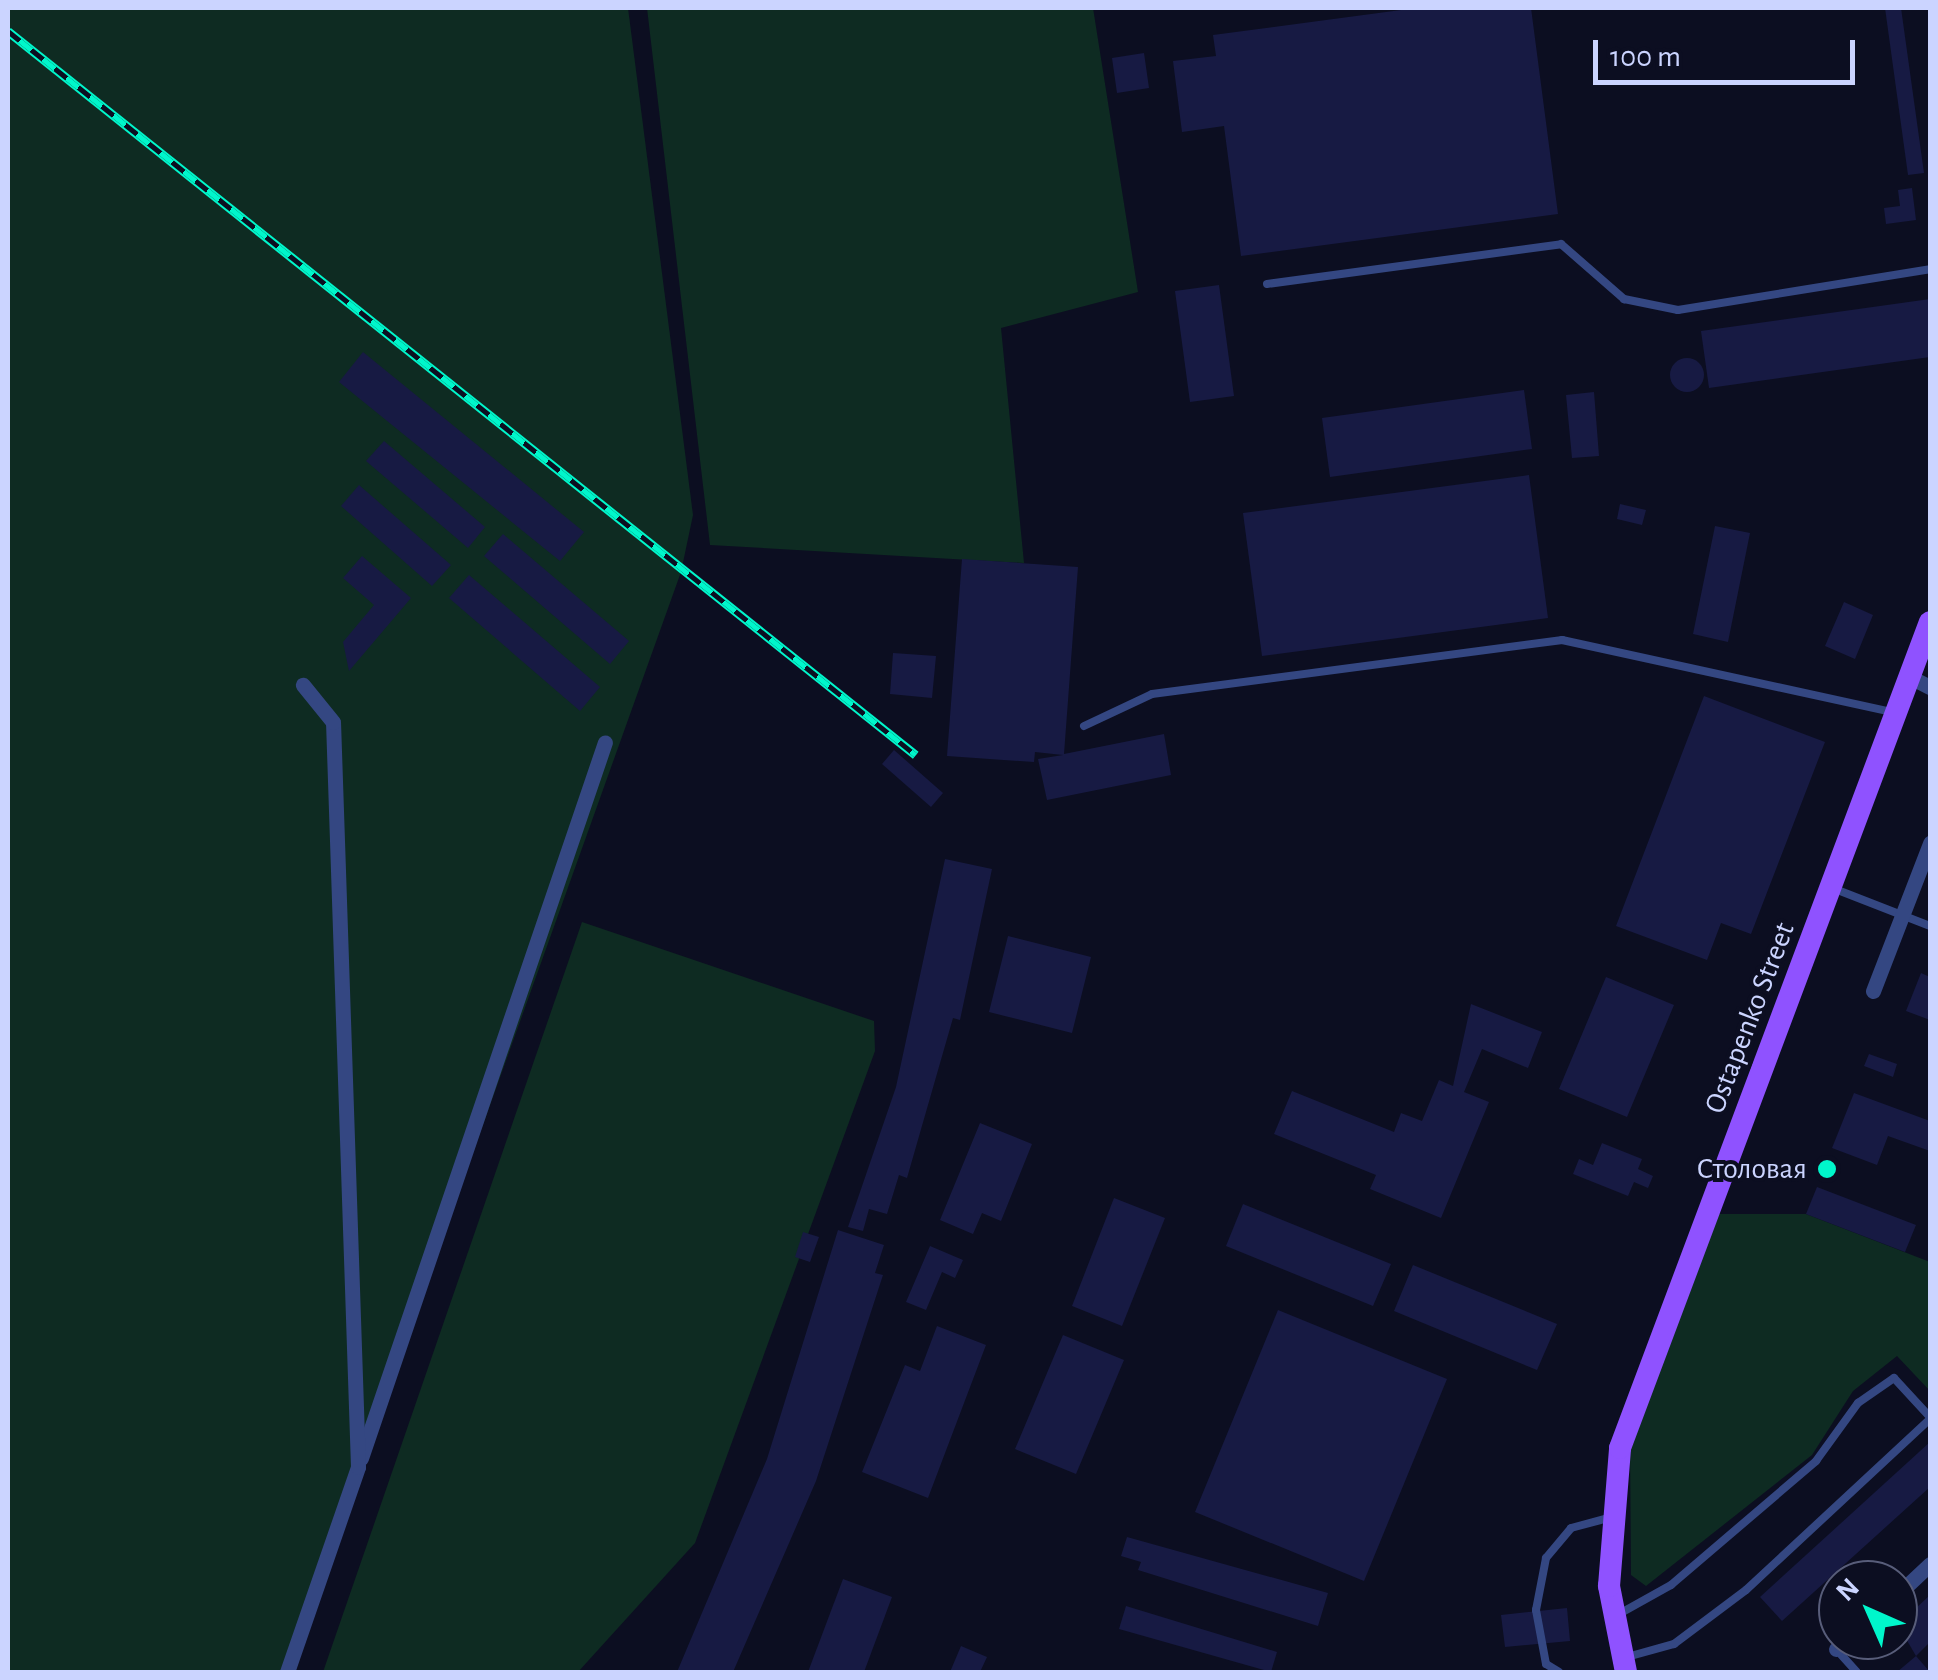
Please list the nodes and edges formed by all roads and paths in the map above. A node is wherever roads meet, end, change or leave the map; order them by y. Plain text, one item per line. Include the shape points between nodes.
1 (1930, 269) edge
2 (1267, 284) dead end
3 (1930, 622) edge
4 (1920, 682) edge
5 (303, 685) dead end
6 (1896, 714) junction
7 (1084, 726) dead end
8 (605, 742) dead end
9 (1930, 843) edge
10 (1831, 887) junction
11 (1902, 916) junction
12 (1930, 926) edge
13 (1873, 991) dead end
14 (1930, 1418) edge
15 (358, 1467) junction
16 (1609, 1518) junction
17 (1615, 1615) junction
18 (1625, 1666) edge
19 (287, 1672) edge
20 (1559, 1672) edge

1 - 2 lane via 1678,310 1624,300 1561,244
3 - 4 main road, Ostapenko Street
4 - 6 main road, Ostapenko Street
5 - 15 street via 333,722
6 - 7 lane via 1562,640 1152,694
6 - 10 main road, Ostapenko Street
8 - 15 street
9 - 11 street
10 - 11 lane
10 - 16 main road, Ostapenko Street via 1620,1448
11 - 12 lane
11 - 13 street
14 - 17 lane via 1894,1378 1858,1403 1816,1461 1671,1585
14 - 18 lane via 1746,1590 1674,1644
15 - 19 street
16 - 17 main road, Ostapenko Street
16 - 20 lane via 1571,1528 1546,1558 1536,1610 1546,1664
17 - 18 main road, Ostapenko Street

